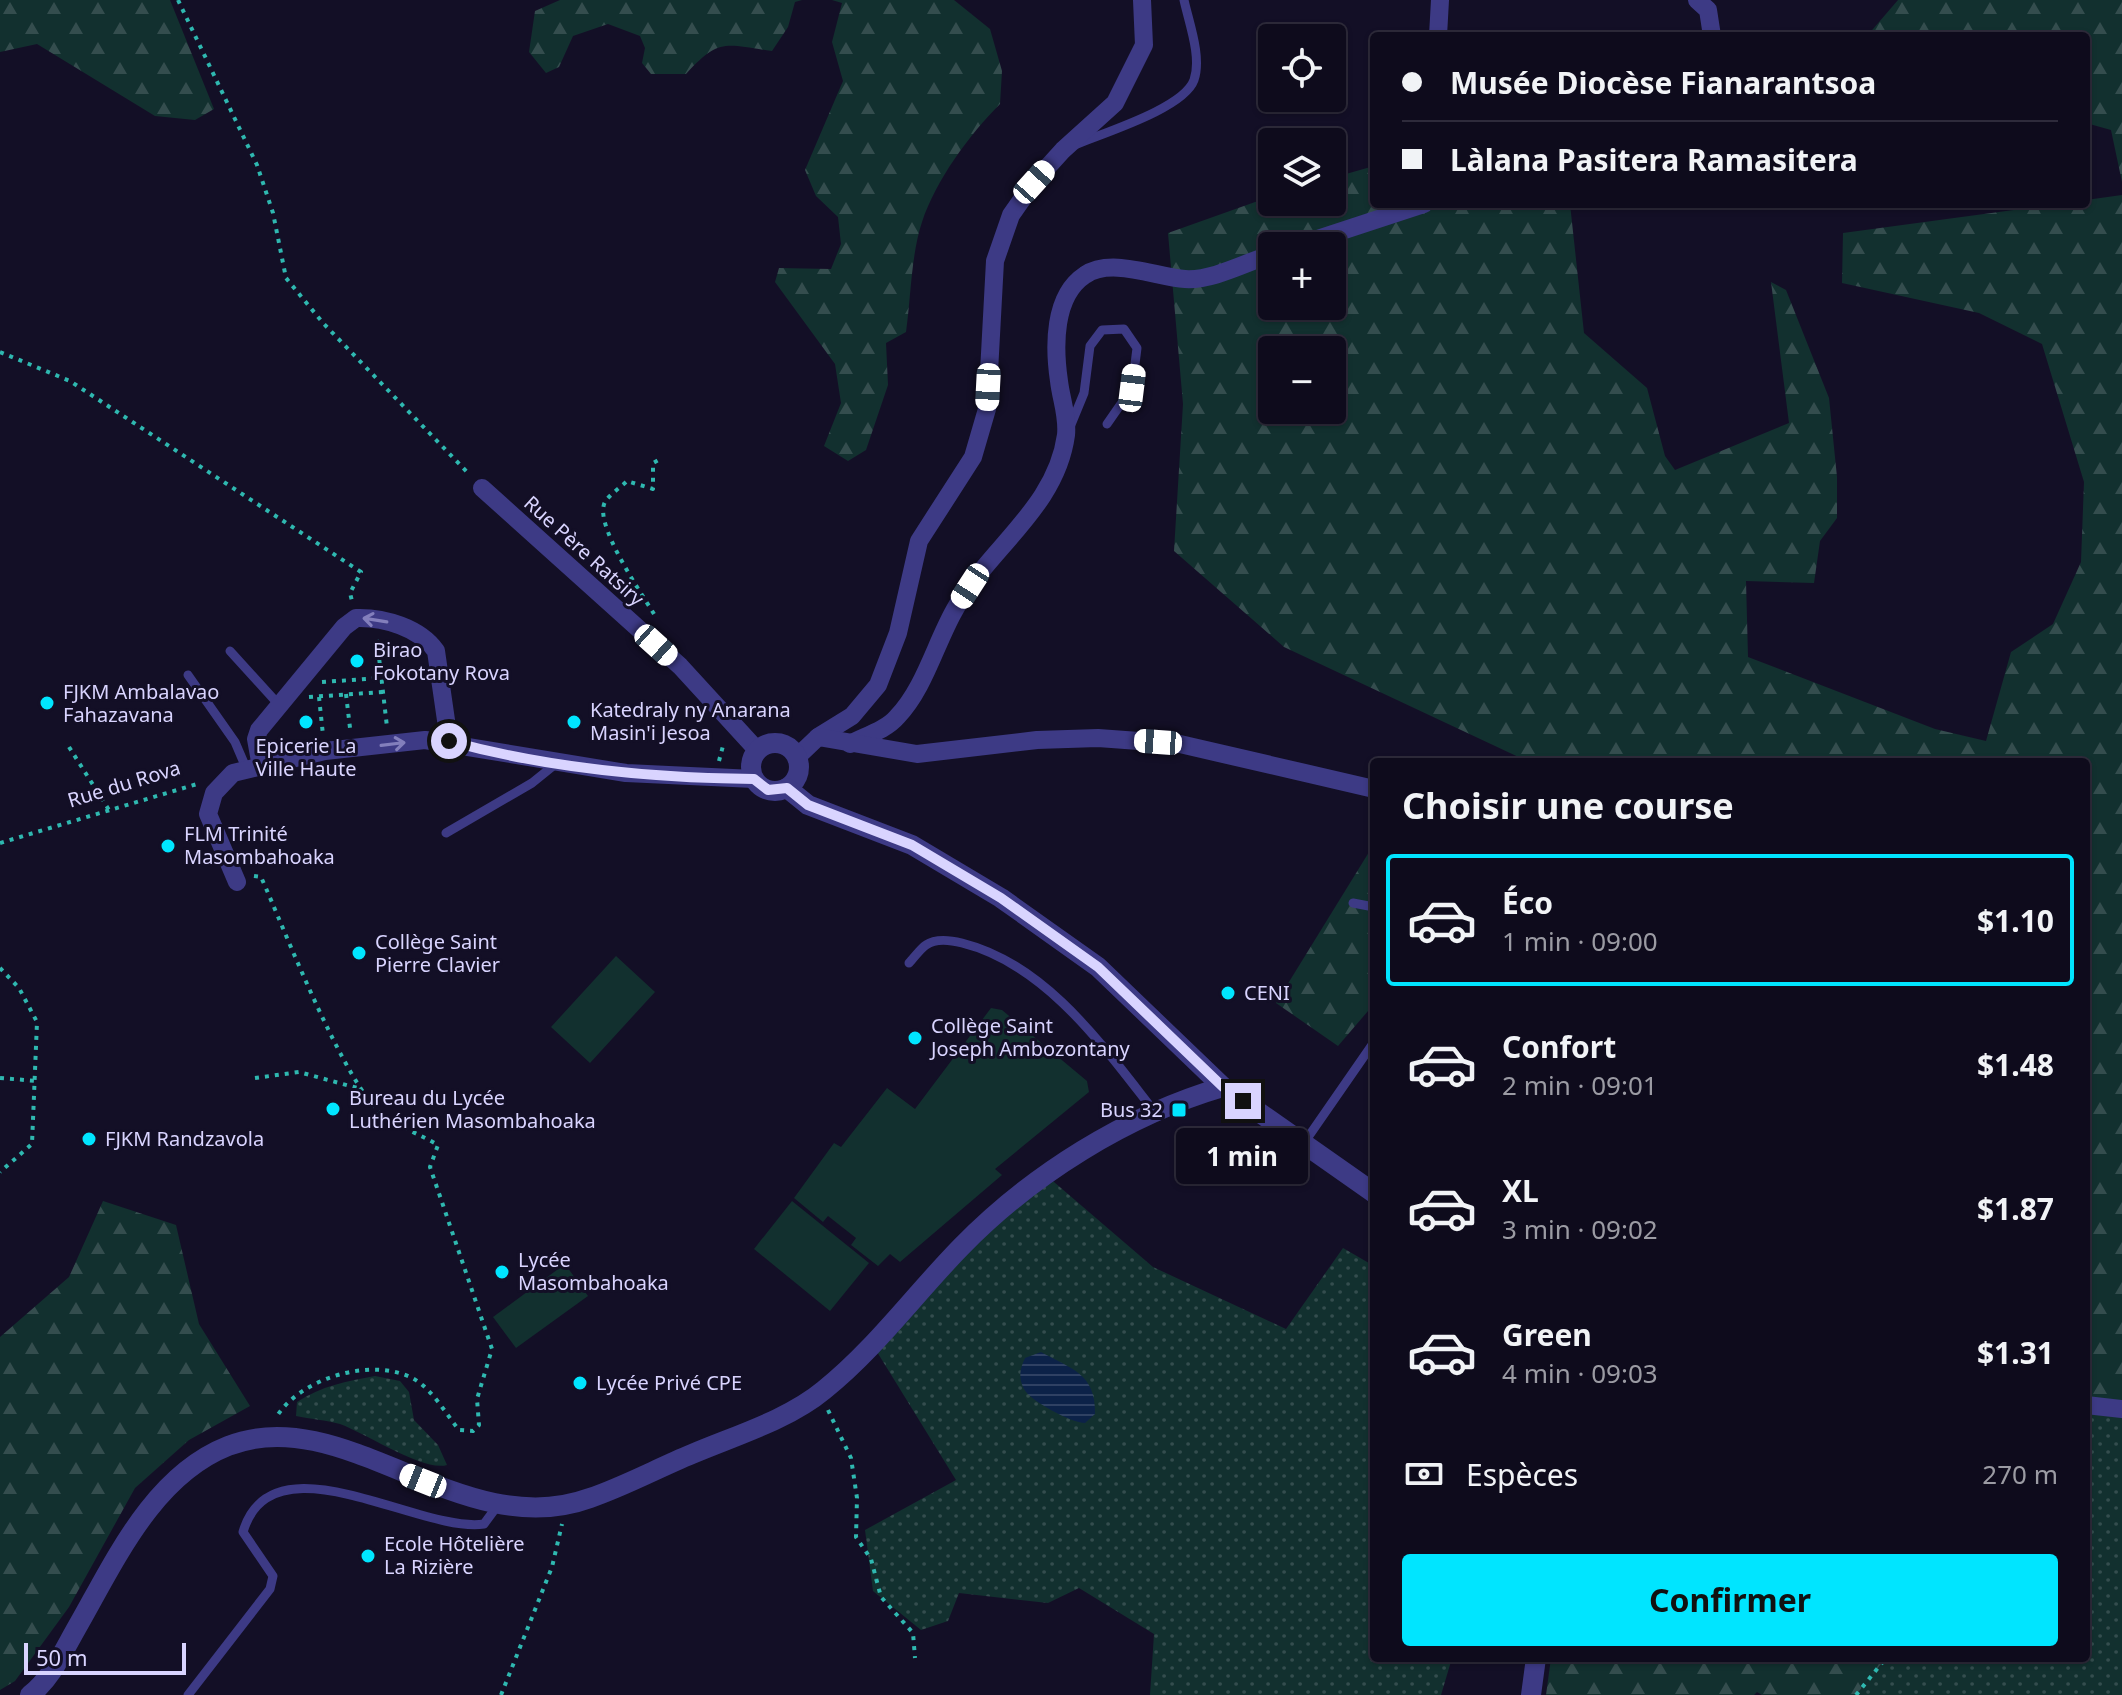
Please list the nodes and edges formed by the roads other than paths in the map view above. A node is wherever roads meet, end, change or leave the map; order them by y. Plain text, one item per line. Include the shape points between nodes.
1 (1142, 0) edge
2 (1184, 0) edge
3 (1440, 0) edge
4 (1697, 0) edge
5 (1438, 32) edge
6 (1711, 32) edge
7 (1063, 150) junction
8 (1412, 208) edge
9 (1339, 232) edge
10 (1258, 258) edge
11 (1107, 424) dead end
12 (1066, 437) junction
13 (482, 488) road end
14 (230, 651) dead end
15 (188, 675) dead end
16 (286, 699) junction
17 (818, 737) junction
18 (449, 741) junction
19 (850, 744) junction
20 (757, 750) junction
21 (797, 757) junction
22 (559, 762) junction
23 (247, 770) junction
24 (754, 779) junction
25 (787, 788) junction
26 (1370, 788) edge
27 (446, 833) dead end
28 (237, 882) dead end
29 (1353, 903) dead end
30 (1370, 906) edge
31 (909, 963) dead end
32 (1370, 1048) edge
33 (1223, 1087) junction
34 (1154, 1111) junction
35 (1304, 1143) junction
36 (1370, 1190) edge
37 (2090, 1405) edge
38 (2122, 1409) edge
39 (498, 1505) junction
40 (1535, 1662) edge
41 (30, 1695) edge
42 (188, 1695) edge
43 (1531, 1695) edge

1 - 7 street via 1144,45 1115,103
2 - 7 lane via 1195,78 1183,98
3 - 5 street
4 - 6 street via 1708,10
7 - 17 street via 1011,215 995,261 987,409 973,457 919,541 898,633 878,685 852,716
8 - 9 street
10 - 12 street via 1197,278 1104,268 1073,284 1057,327
11 - 12 lane via 1132,388 1137,348 1124,329 1102,330 1090,346 1084,393
12 - 19 street via 1049,484 1029,518 985,563 954,609 909,701 896,719
13 - 20 street, Rue Père Ratsiry via 685,671
14 - 16 lane
15 - 23 lane via 235,742
16 - 18 street via 344,627 356,618 374,618 416,633 436,651
16 - 23 street via 259,730
17 - 19 street
17 - 21 street
18 - 22 street
23 -> 18 street via 325,751
19 - 26 street via 917,754 1098,738 1180,744
20 - 21 street via 779,743
20 - 24 street via 751,761
21 - 25 street via 799,771
22 - 24 street via 626,773
22 - 27 lane
23 - 28 street via 214,793 208,814
24 - 25 street via 768,790
25 - 33 street via 808,805 912,845 1001,898 1098,967
29 - 30 lane
31 - 34 lane via 927,944 946,939 1004,960 1057,998
32 - 35 lane
33 - 34 street
33 - 35 street
34 - 39 street via 1002,1207 958,1249 874,1347 820,1393 588,1499 545,1508
35 - 36 street
37 - 38 street
39 - 41 street via 452,1493 335,1446 265,1437 228,1445 194,1465 145,1513 54,1669
39 - 42 lane via 484,1524 472,1526 325,1489 264,1499 248,1515 243,1532 273,1576 270,1589
40 - 43 street

